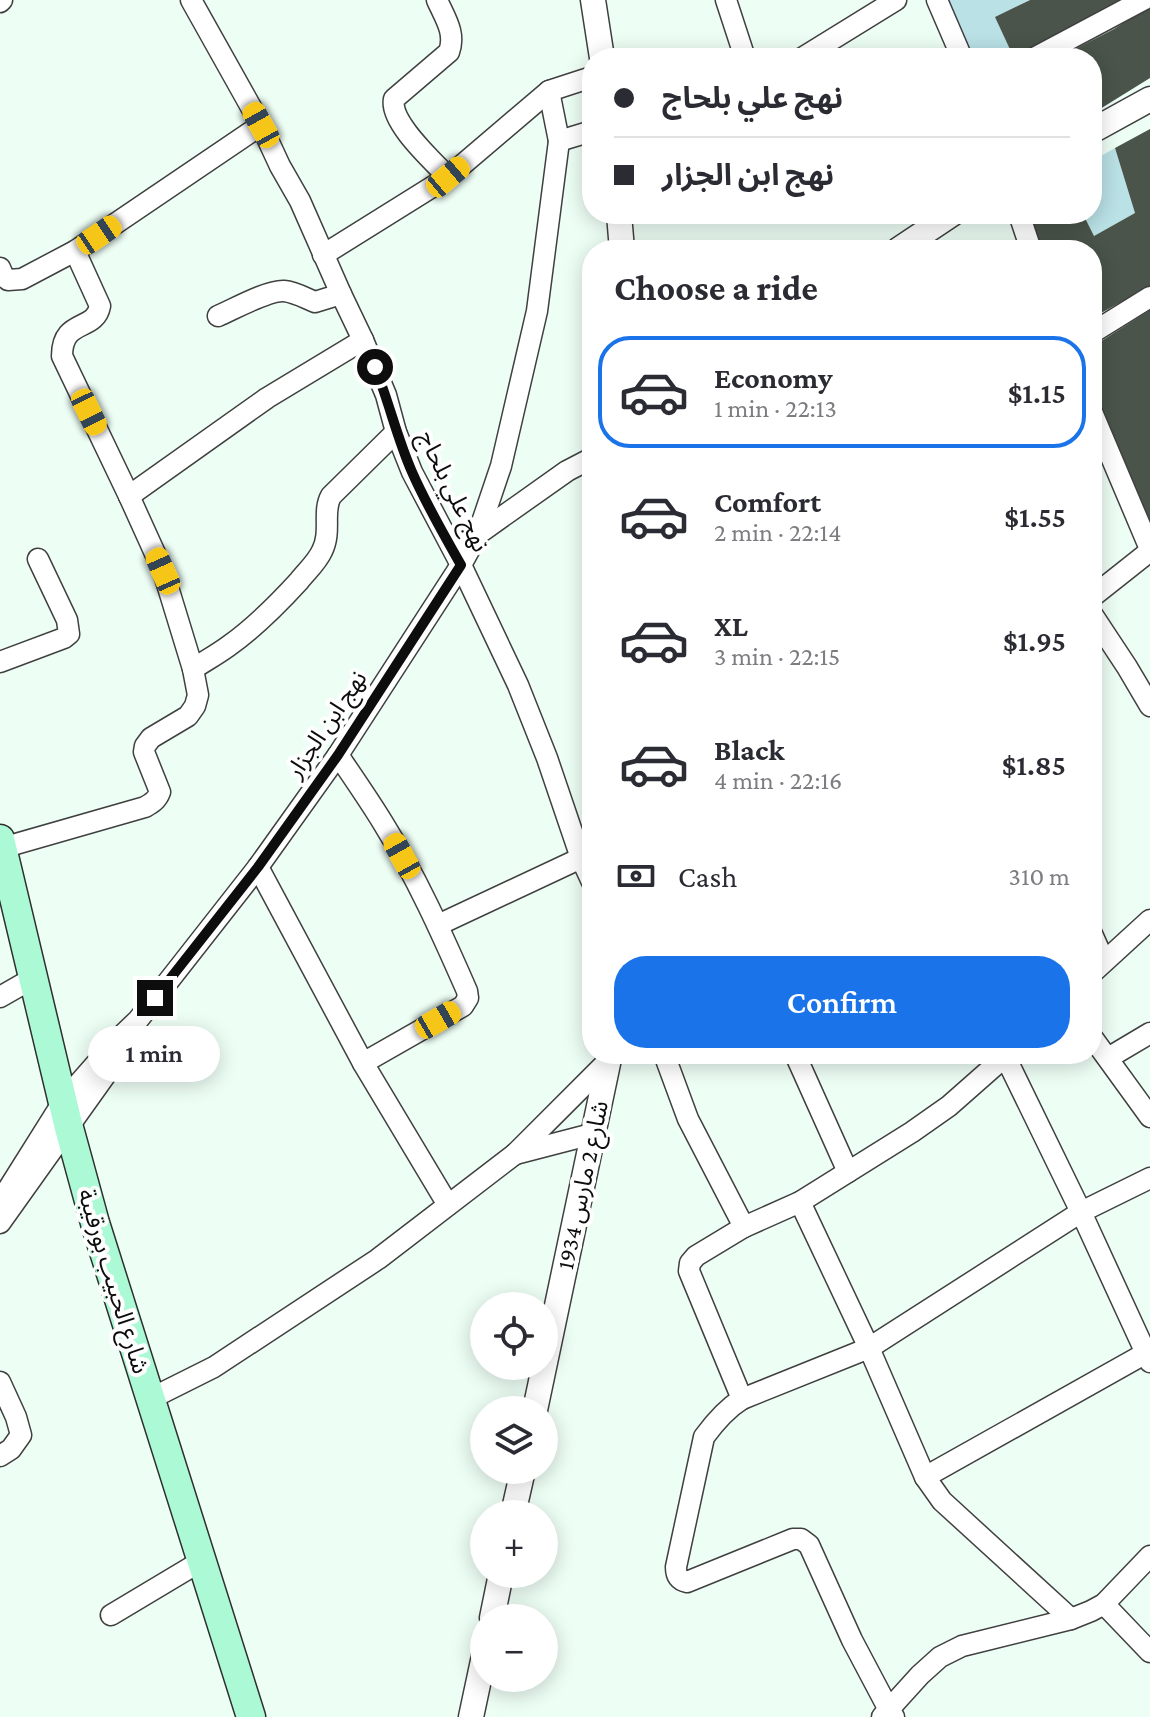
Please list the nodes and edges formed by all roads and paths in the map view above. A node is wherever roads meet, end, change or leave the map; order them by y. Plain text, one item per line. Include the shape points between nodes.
1 (437, 0) edge
2 (593, 0) edge
3 (726, 0) edge
4 (896, 0) edge
5 (937, 0) edge
6 (1143, 0) edge
7 (193, 1) edge
8 (600, 48) edge
9 (742, 48) edge
10 (818, 48) edge
11 (958, 48) edge
12 (1053, 48) edge
13 (582, 80) edge
14 (549, 91) junction
15 (1150, 99) edge
16 (261, 125) junction
17 (1102, 125) edge
18 (582, 134) edge
19 (559, 141) junction
20 (448, 177) junction
21 (937, 224) edge
22 (913, 240) edge
23 (75, 251) junction
24 (323, 255) junction
25 (0, 268) edge
26 (341, 294) junction
27 (1150, 297) edge
28 (218, 316) dead end
29 (1102, 327) edge
30 (363, 340) junction
31 (396, 432) junction
32 (1102, 436) edge
33 (582, 456) edge
34 (582, 463) edge
35 (567, 471) junction
36 (129, 496) junction
37 (478, 534) junction
38 (1150, 550) edge
39 (38, 559) dead end
40 (461, 565) junction
41 (1102, 589) edge
42 (1102, 629) edge
43 (0, 662) edge
44 (193, 669) junction
45 (1150, 706) edge
46 (338, 755) junction
47 (1, 844) edge
48 (581, 858) joint
49 (258, 867) junction
50 (1150, 920) edge
51 (438, 925) junction
52 (1102, 963) edge
53 (35, 977) junction
54 (0, 997) edge
55 (138, 1020) junction
56 (1150, 1033) edge
57 (1102, 1050) edge
58 (1108, 1058) junction
59 (363, 1063) junction
60 (602, 1064) edge
61 (607, 1064) edge
62 (668, 1064) edge
63 (799, 1064) edge
64 (996, 1064) edge
65 (1010, 1064) edge
66 (64, 1100) junction
67 (1150, 1117) edge
68 (69, 1128) junction
69 (592, 1134) junction
70 (515, 1154) junction
71 (848, 1172) junction
72 (1150, 1178) edge
73 (0, 1202) edge
74 (800, 1202) junction
75 (448, 1205) junction
76 (1081, 1212) junction
77 (0, 1223) edge
78 (744, 1227) junction
79 (869, 1348) junction
80 (1148, 1357) edge
81 (0, 1382) edge
82 (538, 1396) edge
83 (150, 1399) junction
84 (742, 1399) junction
85 (0, 1456) edge
86 (925, 1477) junction
87 (1150, 1556) edge
88 (203, 1560) junction
89 (1104, 1604) junction
90 (111, 1615) dead end
91 (1071, 1619) junction
92 (1150, 1652) edge
93 (476, 1692) edge
94 (888, 1715) edge
95 (251, 1717) edge
96 (471, 1717) edge

1 - 20 street via 452,32 449,52 392,104 400,122
2 - 8 street
3 - 9 street
4 - 10 street
5 - 11 street
6 - 12 street
7 - 16 street, نهج علي بلحاج
13 - 14 street
14 - 19 street
14 - 20 street
15 - 17 street
16 - 23 street
16 - 24 street, نهج علي بلحاج
18 - 19 street
19 - 37 street via 537,311 501,466
20 - 24 street
21 - 22 street
23 - 25 street via 22,279 8,280
23 - 36 street via 100,306 95,317 63,340 62,356
24 - 26 street, نهج علي بلحاج
26 - 28 street via 315,302 283,291
26 - 30 street, نهج علي بلحاج
27 - 29 street
30 - 31 street, نهج علي بلحاج
30 - 36 street via 267,398
31 - 40 street, نهج علي بلحاج
31 - 44 street via 331,496 327,539 309,569 279,603
32 - 38 street
33 - 35 street
34 - 35 street
35 - 37 street, نهج ابن الجزار
36 - 44 street via 163,571
37 - 40 street, نهج ابن الجزار
38 - 41 street
39 - 43 street via 69,634
40 - 46 street, نهج ابن الجزار
40 - 48 street, نهج علي بلحاج via 518,685
42 - 45 street
44 - 47 street via 195,706 145,746 158,798 145,807
46 - 49 street, نهج ابن الجزار
46 - 51 street via 383,823
47 - 53 main road, شارع الحبيب بورقيبة
48 - 51 street
49 - 55 street, نهج ابن الجزار
49 - 59 street
50 - 52 street
51 - 59 street via 467,1002
53 - 54 street
53 - 66 main road, شارع الحبيب بورقيبة
55 - 66 street, نهج ابن الجزار
55 - 68 street, نهج ابن الجزار via 128,1045
56 - 58 street
57 - 58 street
58 - 67 street
59 - 75 street
60 - 70 street
61 - 69 street, شارع 2 مارس 1934
62 - 78 street via 688,1119
63 - 71 street
64 - 71 street via 949,1106
65 - 76 street
66 - 68 main road, شارع الحبيب بورقيبة
66 - 73 street, نهج ابن الجزار
68 - 77 street, نهج ابن الجزار
68 - 83 main road, شارع الحبيب بورقيبة
69 - 70 street
69 - 82 street, شارع 2 مارس 1934
70 - 75 street
71 - 74 street
72 - 76 street
74 - 78 street
74 - 79 street
75 - 83 street via 264,1335
76 - 79 street
76 - 80 street
78 - 84 street via 696,1256 689,1271
79 - 84 street
79 - 86 street
80 - 86 street
81 - 85 street via 21,1435
83 - 88 main road, شارع الحبيب بورقيبة
84 - 94 street via 704,1437 678,1578 687,1582 801,1539 809,1545
86 - 91 street via 942,1501
87 - 89 street
88 - 90 street
88 - 95 main road, شارع الحبيب بورقيبة
89 - 91 street
89 - 92 street
91 - 94 street via 990,1637 940,1657
93 - 96 street

